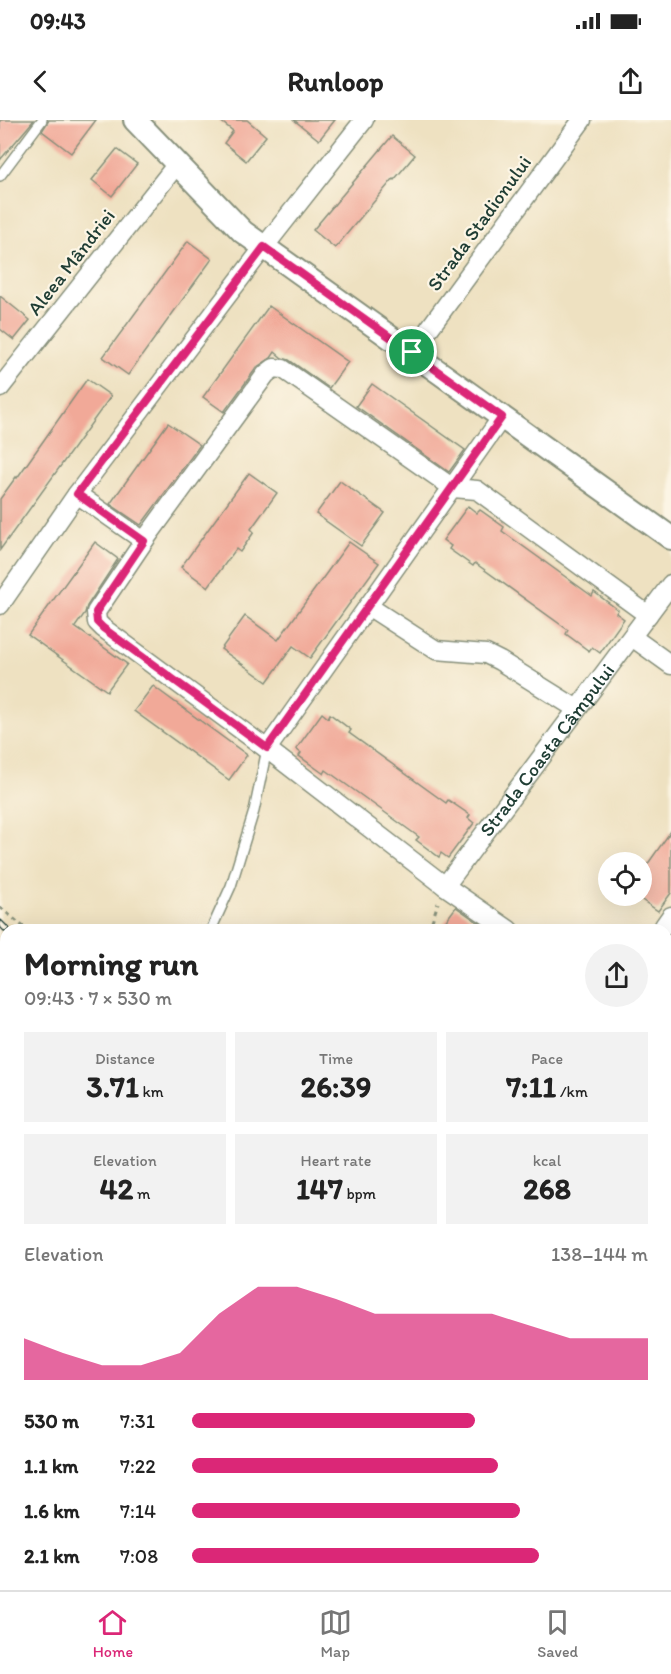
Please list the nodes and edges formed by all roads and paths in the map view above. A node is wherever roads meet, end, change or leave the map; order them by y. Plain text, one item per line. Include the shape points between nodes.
1 (42, 120) edge
2 (135, 120) edge
3 (364, 120) edge
4 (582, 120) edge
5 (177, 164) junction
6 (0, 176) edge
7 (264, 247) junction
8 (412, 352) junction
9 (0, 388) edge
10 (502, 417) junction
11 (453, 488) junction
12 (77, 494) junction
13 (671, 538) edge
14 (144, 541) junction
15 (671, 584) edge
16 (0, 605) edge
17 (368, 606) junction
18 (648, 615) junction
19 (632, 637) junction
20 (671, 665) edge
21 (577, 710) junction
22 (267, 748) junction
23 (445, 886) junction
24 (0, 907) edge
25 (20, 924) edge
26 (214, 924) edge
27 (431, 924) edge
28 (500, 924) edge

1 - 6 lane
2 - 5 street
3 - 7 street
4 - 8 street, Strada Stadionului
5 - 7 street via 243,232
5 - 9 street, Aleea Mândriei
7 - 8 street
7 - 12 street
8 - 10 street
10 - 11 street
10 - 13 street
11 - 14 street via 283,369 274,368
11 - 17 street
11 - 18 street via 477,490
12 - 14 street
12 - 16 street
14 - 22 street via 96,612 97,622
15 - 18 street, Strada Coasta Câmpului
17 - 21 street via 436,650 486,654
17 - 22 street
18 - 19 street, Strada Coasta Câmpului
19 - 20 street
19 - 21 street, Strada Coasta Câmpului
21 - 23 street, Strada Coasta Câmpului
22 - 23 street
22 - 26 lane via 255,811 231,886
23 - 27 path
23 - 28 street
24 - 25 path

